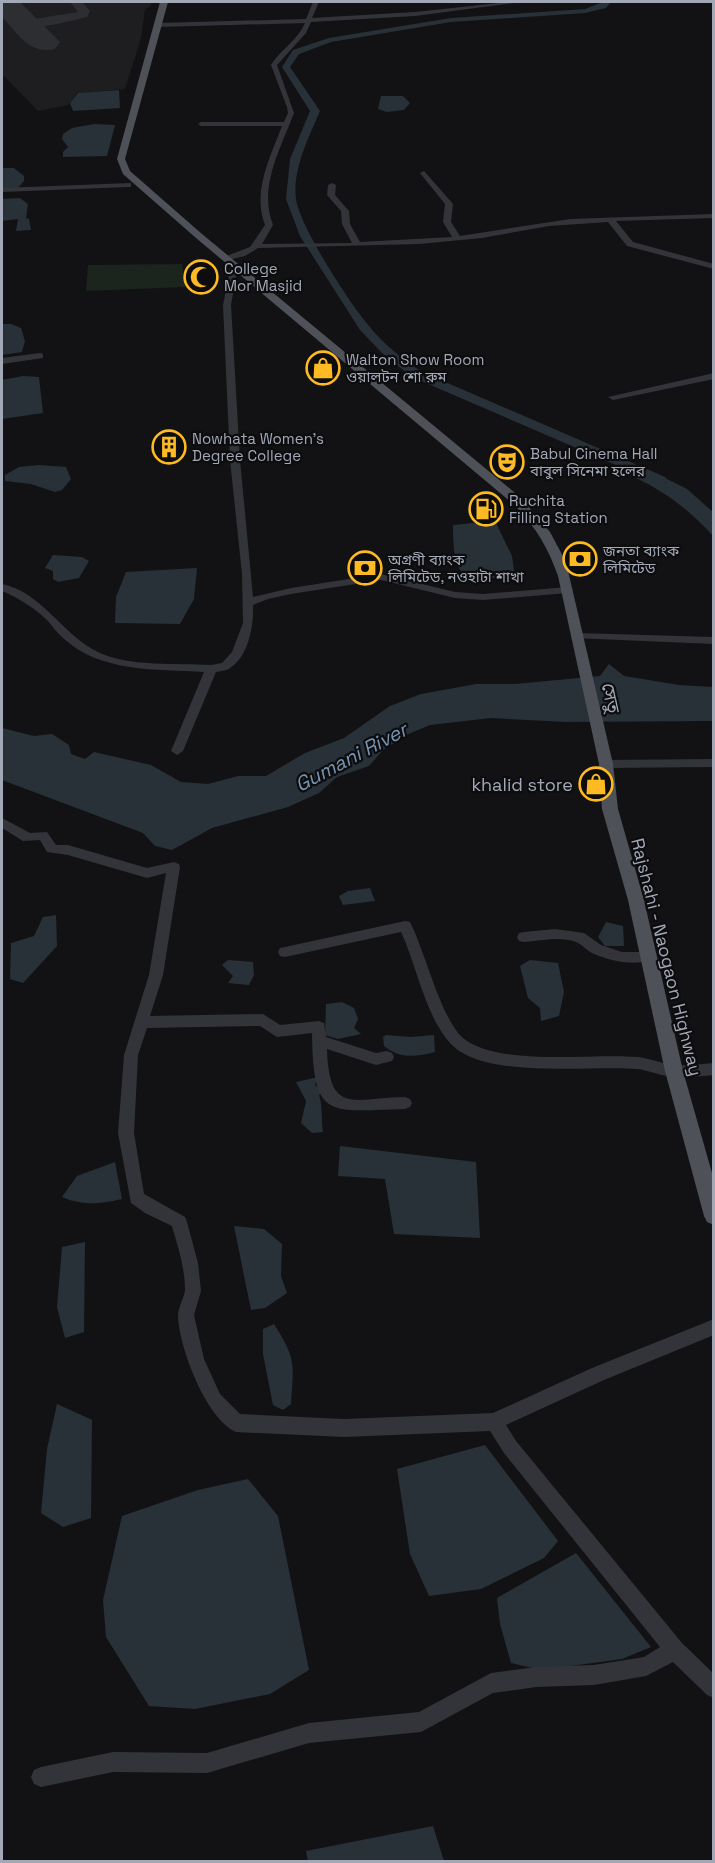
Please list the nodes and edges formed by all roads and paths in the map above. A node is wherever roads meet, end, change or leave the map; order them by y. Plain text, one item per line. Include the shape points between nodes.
1 (158, 2) edge
2 (164, 2) edge
3 (316, 2) edge
4 (519, 2) edge
5 (308, 20) junction
6 (154, 28) junction
7 (201, 124) dead end
8 (286, 124) junction
9 (424, 173) dead end
10 (128, 185) junction
11 (332, 185) dead end
12 (2, 190) edge
13 (164, 211) junction
14 (714, 216) edge
15 (610, 219) junction
16 (457, 238) junction
17 (357, 245) junction
18 (258, 246) junction
19 (227, 259) junction
20 (714, 267) edge
21 (232, 271) junction
22 (267, 297) junction
23 (40, 356) dead end
24 (2, 361) edge
25 (714, 376) edge
26 (613, 397) dead end
27 (2, 587) edge
28 (565, 590) junction
29 (248, 603) junction
30 (577, 636) junction
31 (714, 641) edge
32 (211, 669) junction
33 (600, 741) joint
34 (177, 751) dead end
35 (714, 763) edge
36 (606, 764) junction
37 (2, 823) edge
38 (524, 937) dead end
39 (285, 952) dead end
40 (647, 956) junction
41 (140, 1022) junction
42 (320, 1041) junction
43 (387, 1057) dead end
44 (714, 1069) edge
45 (674, 1071) junction
46 (405, 1103) dead end
47 (714, 1216) edge
48 (714, 1327) edge
49 (494, 1422) junction
50 (675, 1650) junction
51 (714, 1688) edge
52 (40, 1777) dead end

1 - 6 main road
2 - 6 main road
3 - 5 street
4 - 5 street via 450,11
5 - 6 street
5 - 8 street via 304,32 274,65 290,103
6 - 10 main road via 111,160 116,174
6 - 13 main road via 122,159 126,172
7 - 8 street
8 - 18 street via 265,178 265,215 269,225
9 - 16 street via 449,204 447,222
10 - 12 street
10 - 13 main road
11 - 17 street via 331,195 345,211 346,224
13 - 19 main road
13 - 21 main road
14 - 15 street
15 - 16 street
15 - 20 street via 630,244
16 - 17 street
17 - 18 street
18 - 19 street
19 - 22 main road
21 - 22 main road
21 - 29 street via 227,305
22 - 28 main road via 524,519
23 - 24 street
25 - 26 street
27 - 32 street via 50,617 67,636 94,655 128,664
28 - 29 street via 483,597 455,595 381,577 282,593
28 - 30 main road
29 - 32 street via 248,623 237,653 226,666
30 - 31 street
30 - 33 main road, সেতু
32 - 34 street
33 - 36 main road, Rajshahi - Naogaon Highway
35 - 36 street
36 - 40 main road, Rajshahi - Naogaon Highway via 610,808
37 - 41 street via 28,838 43,835 52,849 147,873 174,867 156,975
38 - 40 street via 555,934 579,938 596,949 622,957
39 - 45 street via 405,926 441,1015 456,1041 472,1050 538,1062 638,1064
40 - 45 main road, Rajshahi - Naogaon Highway
41 - 42 street via 263,1020 277,1031 319,1027
41 - 49 street via 131,1055 126,1133 137,1198 179,1222 193,1291 186,1315 196,1359 214,1400 236,1423 344,1428
42 - 43 street via 376,1059
42 - 46 street via 320,1068 327,1095 340,1104
44 - 45 street
45 - 47 main road, Rajshahi - Naogaon Highway
48 - 49 street
49 - 50 street via 510,1447
50 - 51 street
50 - 52 street via 646,1666 594,1675 491,1683 421,1722 309,1733 207,1762 113,1762

